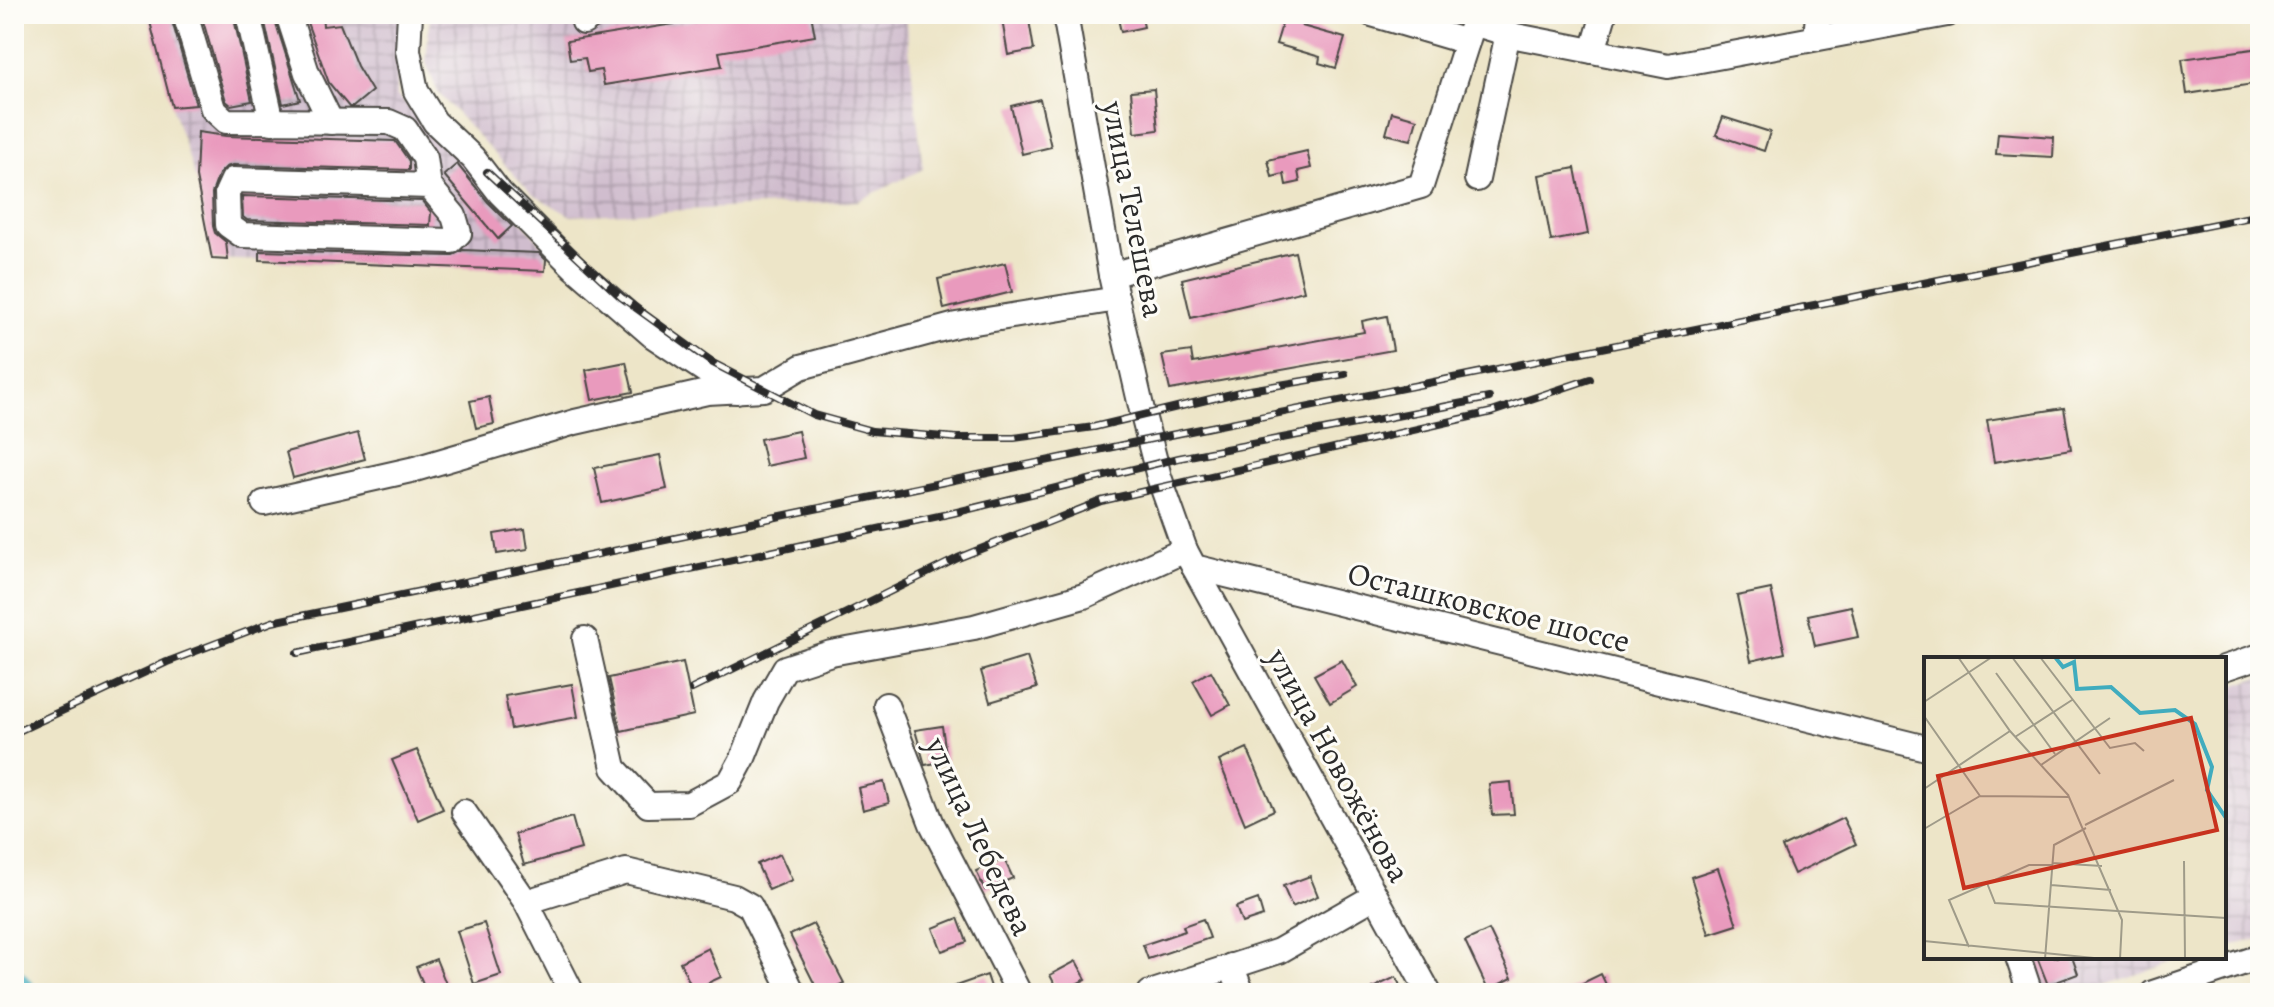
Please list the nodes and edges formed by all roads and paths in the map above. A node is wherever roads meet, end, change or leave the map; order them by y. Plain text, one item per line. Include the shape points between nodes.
1 (185, 14) edge
2 (248, 14) edge
3 (288, 14) edge
4 (410, 14) edge
5 (1065, 14) edge
6 (1372, 14) edge
7 (1604, 14) edge
8 (1947, 14) edge
9 (1472, 26) edge
10 (1817, 26) edge
11 (1508, 33) junction
12 (1593, 51) junction
13 (272, 122) junction
14 (331, 122) junction
15 (1477, 179) dead end
16 (429, 186) junction
17 (1111, 275) junction
18 (1117, 299) junction
19 (736, 391) junction
20 (264, 503) dead end
21 (1189, 559) junction
22 (585, 639) dead end
23 (2260, 656) edge
24 (2226, 667) edge
25 (886, 705) dead end
26 (1924, 747) edge
27 (464, 812) dead end
28 (1375, 896) junction
29 (526, 902) junction
30 (2260, 957) edge
31 (2019, 959) edge
32 (1231, 966) junction
33 (572, 993) edge
34 (793, 993) edge
35 (1019, 993) edge
36 (1150, 993) edge
37 (1242, 993) edge
38 (1429, 993) edge
39 (2030, 993) edge
40 (2153, 993) edge

1 - 13 street via 213,109 226,121
2 - 13 street
3 - 14 street via 307,73
4 - 19 street via 408,50 416,91 435,122 575,268 652,335
5 - 17 street, улица Телешева
6 - 9 street
7 - 12 street
8 - 10 street
9 - 11 street
9 - 17 street via 1421,186
10 - 12 street via 1668,66
11 - 12 street
11 - 15 street
13 - 14 street
14 - 16 street via 389,122 405,129 425,158
16 - 16 street via 233,180 227,193 228,225 242,235 451,241 459,233 454,216
17 - 18 street, улица Телешева
18 - 19 street via 956,325 801,367 764,389
18 - 21 street, улица Телешева via 1159,477
19 - 20 street via 707,392 575,422 415,469
21 - 22 street via 974,627 831,653 785,668 730,782 689,804 648,805 614,768
21 - 26 street, Осташковское шоссе
21 - 28 street, улица Новожёнова
23 - 24 street
25 - 35 street, улица Лебедева via 932,824
27 - 29 street
28 - 32 street via 1279,951
28 - 38 street, улица Новожёнова
29 - 33 street
29 - 34 street via 626,871 734,897 750,906
30 - 40 street
31 - 39 street
32 - 36 street
32 - 37 street

